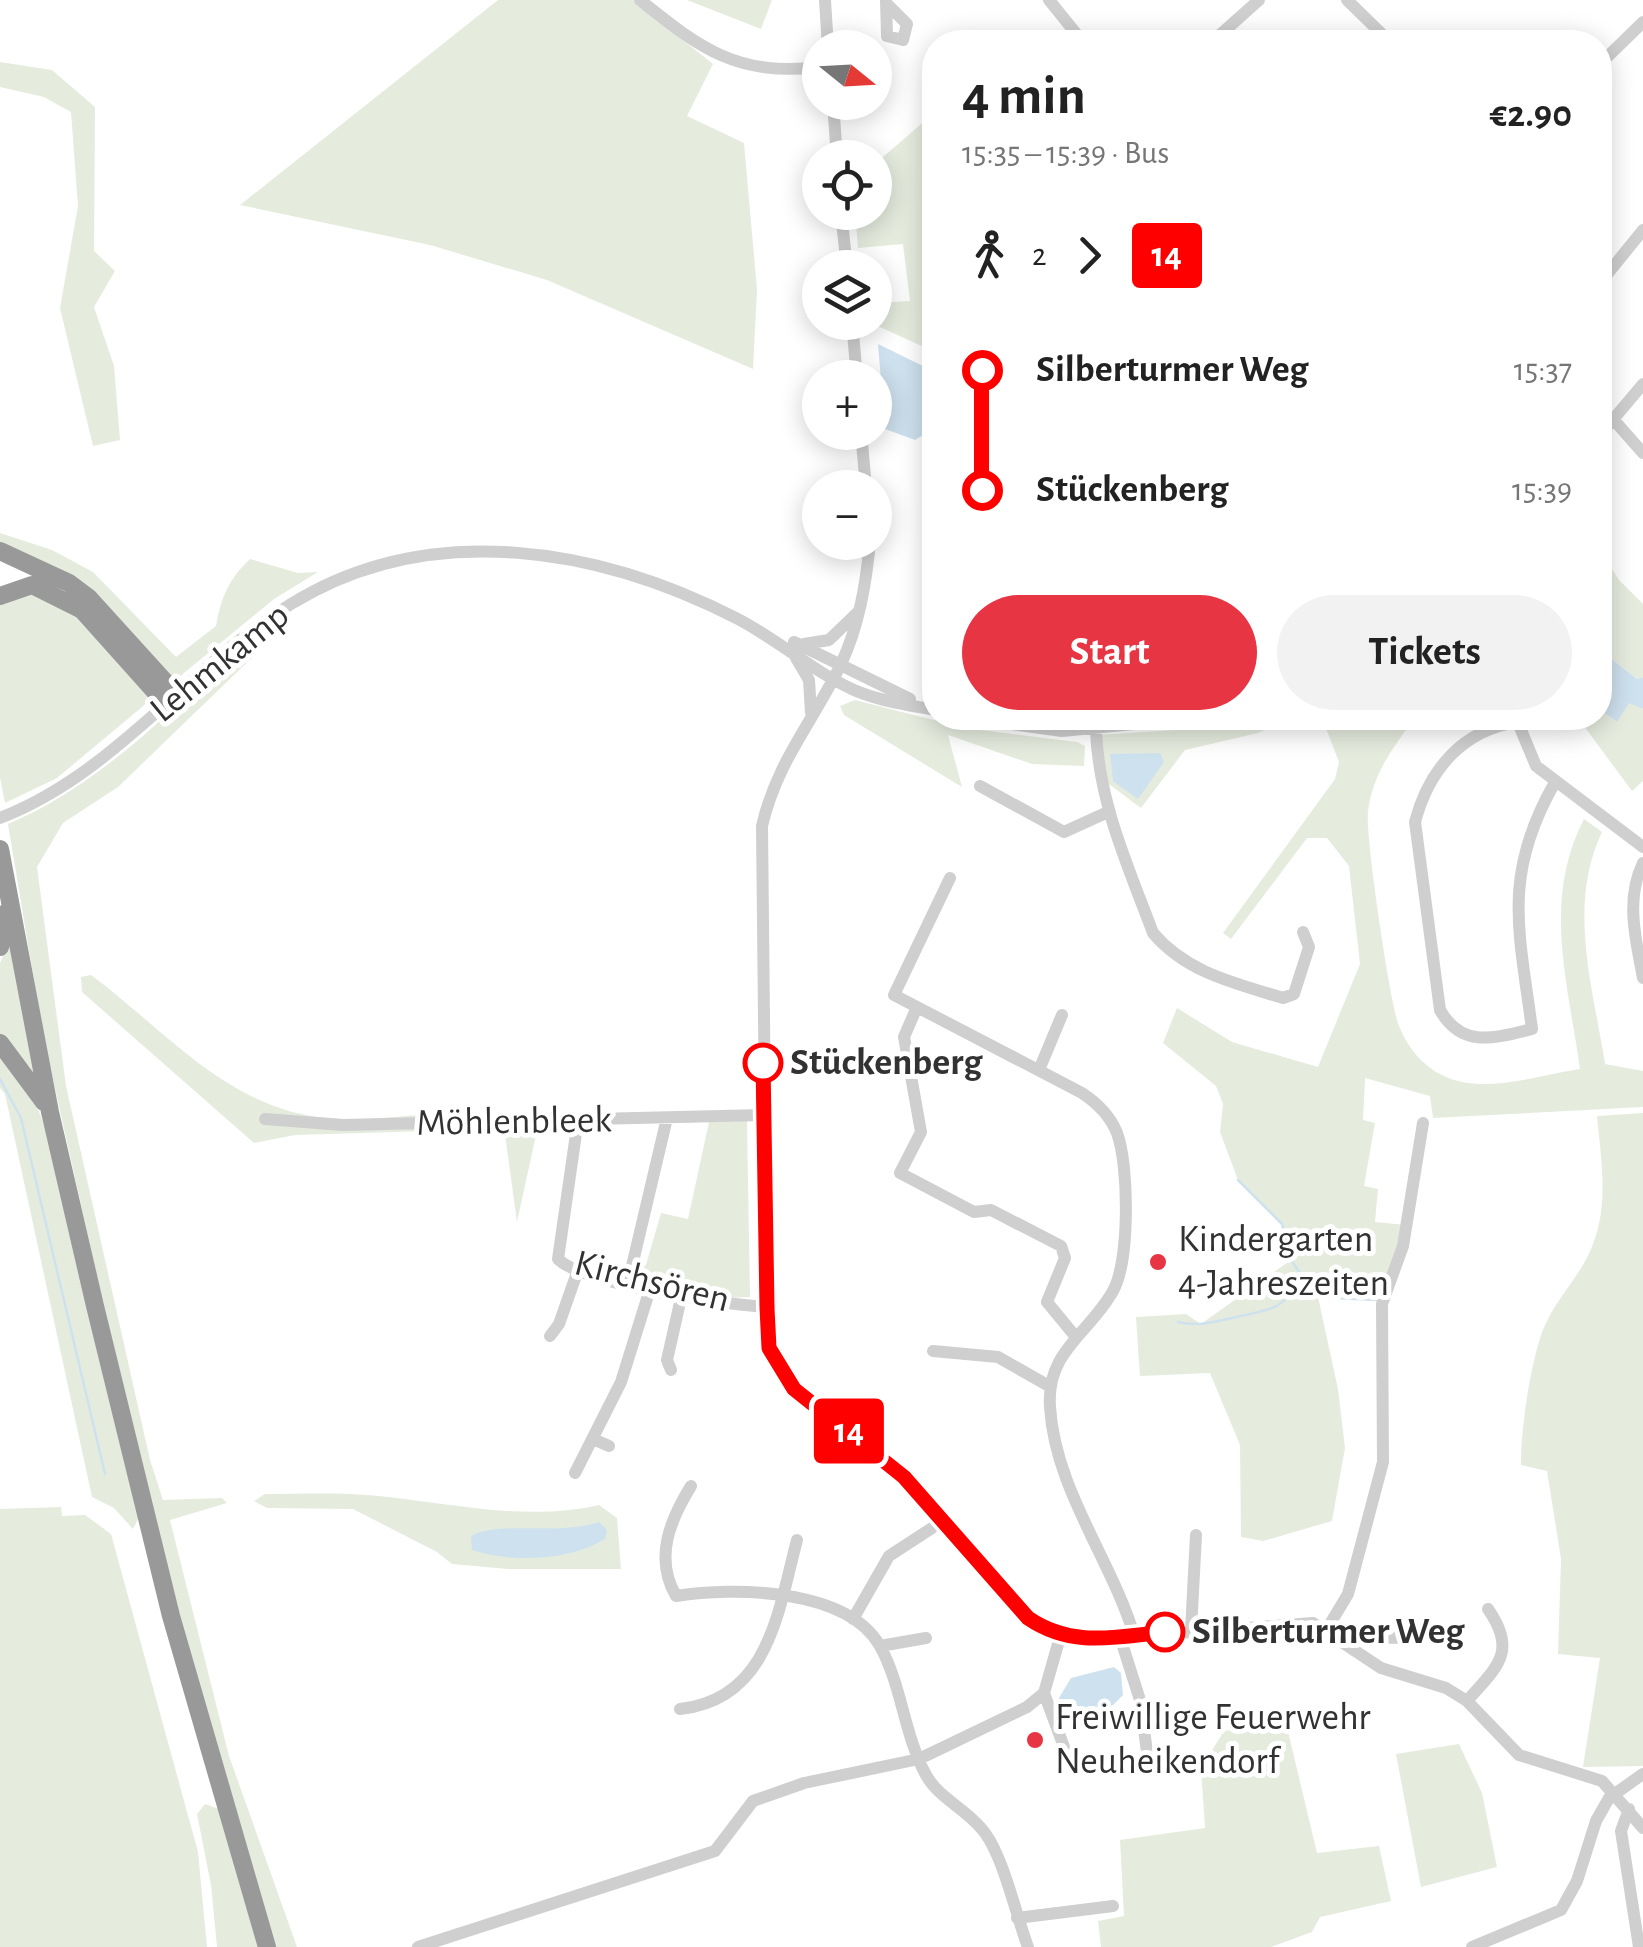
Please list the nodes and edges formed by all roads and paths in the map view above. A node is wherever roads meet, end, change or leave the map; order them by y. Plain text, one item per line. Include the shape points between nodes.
1 (640, 0) edge
2 (825, 0) edge
3 (1049, 0) edge
4 (1258, 0) edge
5 (1348, 0) edge
6 (1643, 22) edge
7 (827, 30) edge
8 (1073, 30) edge
9 (1230, 30) edge
10 (1378, 30) edge
11 (1612, 52) edge
12 (802, 67) edge
13 (1643, 230) edge
14 (1612, 267) edge
15 (1643, 384) edge
16 (1614, 420) joint
17 (1643, 453) edge
18 (0, 551) edge
19 (867, 560) edge
20 (0, 596) edge
21 (860, 609) junction
22 (789, 645) junction
23 (841, 664) junction
24 (834, 678) junction
25 (172, 700) junction
26 (922, 704) edge
27 (922, 707) edge
28 (811, 716) junction
29 (1096, 730) edge
30 (1480, 730) edge
31 (1521, 730) edge
32 (1554, 784) junction
33 (980, 786) dead end
34 (1108, 812) junction
35 (0, 818) edge
36 (1643, 847) edge
37 (0, 850) edge
38 (1643, 863) edge
39 (950, 878) dead end
40 (8, 887) junction
41 (1303, 932) dead end
42 (0, 947) edge
43 (1643, 978) edge
44 (917, 1007) junction
45 (1062, 1015) dead end
46 (0, 1043) edge
47 (1039, 1070) junction
48 (50, 1112) junction
49 (764, 1115) junction
50 (668, 1118) junction
51 (264, 1119) dead end
52 (578, 1120) junction
53 (1423, 1123) dead end
54 (578, 1270) junction
55 (628, 1283) junction
56 (650, 1289) junction
57 (681, 1298) junction
58 (767, 1308) junction
59 (550, 1336) dead end
60 (1074, 1336) junction
61 (933, 1351) dead end
62 (670, 1370) dead end
63 (1050, 1386) junction
64 (593, 1439) junction
65 (609, 1446) dead end
66 (575, 1473) dead end
67 (691, 1486) dead end
68 (932, 1528) dead end
69 (1196, 1536) dead end
70 (796, 1540) dead end
71 (782, 1596) junction
72 (1488, 1609) dead end
73 (854, 1619) junction
74 (1191, 1630) junction
75 (1333, 1632) junction
76 (1127, 1636) junction
77 (1060, 1637) junction
78 (926, 1638) dead end
79 (1410, 1638) dead end
80 (880, 1646) junction
81 (1044, 1693) junction
82 (1467, 1701) junction
83 (680, 1709) dead end
84 (1147, 1752) dead end
85 (1060, 1756) dead end
86 (919, 1758) junction
87 (1643, 1774) edge
88 (1615, 1794) junction
89 (1630, 1809) junction
90 (1643, 1828) edge
91 (1113, 1906) dead end
92 (1017, 1918) junction
93 (267, 1947) edge
94 (418, 1947) edge
95 (1028, 1947) edge
96 (1472, 1947) edge
97 (1640, 1947) edge

1 - 12 street via 716,55 757,68
2 - 7 street
3 - 8 street
4 - 9 street
5 - 10 street
6 - 11 street
13 - 14 street
15 - 16 street
16 - 17 street
18 - 25 highway via 89,598
19 - 21 street
20 - 25 highway via 32,585 69,602
21 - 22 street via 829,640
21 - 23 street
22 - 23 street
22 - 24 street
22 - 25 street, Lehmkamp via 658,583 562,557 443,552 340,580 292,604
22 - 28 street via 810,680
23 - 24 street
23 - 26 street
24 - 27 street via 854,690
24 - 28 street
25 - 35 street, Lehmkamp via 76,780
28 - 49 street via 772,787 762,826
29 - 34 street
30 - 32 street via 1421,800 1416,822 1440,1010 1457,1032 1477,1040 1532,1029 1516,884 1525,844
31 - 32 street via 1536,766
32 - 36 street
33 - 34 street via 1064,832
34 - 41 street via 1153,934 1189,966 1283,998 1294,994 1309,947
37 - 40 highway
38 - 43 street via 1633,921
39 - 44 street via 894,995
40 - 42 highway
40 - 48 highway
44 - 47 street
44 - 60 street via 904,1037 920,1132 900,1173 1061,1246 1066,1258 1048,1302
45 - 47 street
46 - 48 highway
47 - 60 street via 1096,1102 1121,1151 1122,1266 1113,1292
48 - 93 highway via 172,1616
49 - 50 street, Möhlenbleek
49 - 58 street
50 - 52 street, Möhlenbleek
50 - 55 street
51 - 52 street, Möhlenbleek via 319,1125
52 - 54 street, Kirchsören via 558,1260
53 - 75 street via 1408,1225 1382,1304 1383,1462
54 - 55 street, Kirchsören
54 - 59 street
55 - 56 street, Kirchsören
56 - 57 street, Kirchsören
56 - 64 street via 621,1382
57 - 58 street, Kirchsören
57 - 62 street
58 - 77 street via 769,1348 794,1389 904,1477 1028,1618
60 - 63 street
61 - 63 street via 998,1357
63 - 76 street via 1070,1488
64 - 65 street
64 - 66 street
67 - 71 street via 671,1518 665,1549 676,1596
68 - 73 street via 889,1556
69 - 74 street
70 - 71 street
71 - 73 street
71 - 83 street via 758,1666 731,1693
72 - 82 street via 1503,1630 1503,1652
73 - 80 street
74 - 75 street via 1295,1621
74 - 76 street
75 - 79 street
75 - 82 street via 1381,1668
76 - 77 street
76 - 84 street
77 - 81 street
78 - 80 street
80 - 86 street
81 - 85 street via 1064,1747
81 - 86 street via 1027,1708
82 - 88 street via 1519,1755 1588,1775
86 - 92 street via 935,1788 987,1835
86 - 94 street via 752,1801 715,1851
87 - 88 street
88 - 89 street
88 - 96 street via 1596,1821 1561,1910
89 - 90 street
89 - 97 street via 1622,1831
91 - 92 street
92 - 95 street

